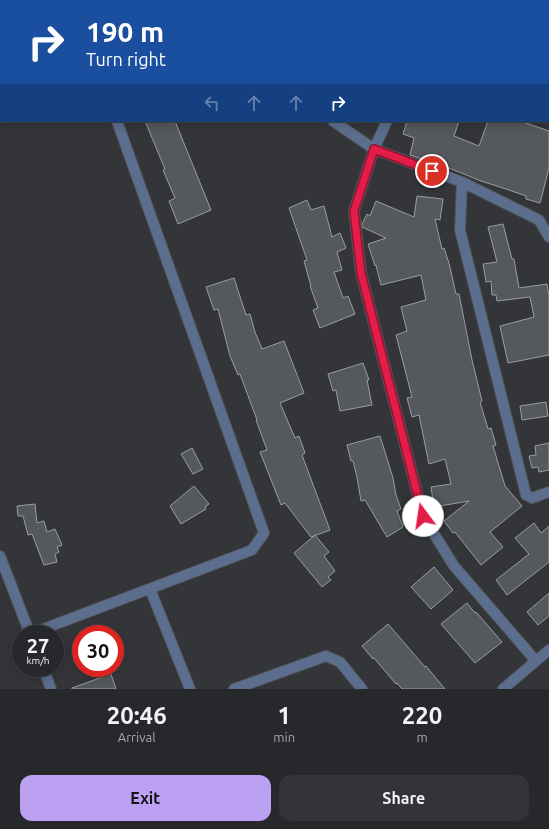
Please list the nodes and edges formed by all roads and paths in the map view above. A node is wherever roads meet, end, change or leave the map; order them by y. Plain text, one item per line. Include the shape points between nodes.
1 (117, 122) edge
2 (334, 122) edge
3 (387, 122) edge
4 (374, 149) junction
5 (462, 182) junction
6 (549, 236) edge
7 (549, 492) edge
8 (0, 556) edge
9 (150, 588) junction
10 (27, 625) edge
11 (53, 625) edge
12 (549, 650) edge
13 (536, 661) junction
14 (46, 677) edge
15 (50, 689) edge
16 (190, 689) edge
17 (234, 689) edge
18 (362, 689) edge
19 (503, 689) edge

1 - 9 street via 264,533 252,550
2 - 4 street
3 - 4 street
4 - 5 street
4 - 13 street via 354,211 361,273 423,516 454,566
5 - 6 street via 539,220
5 - 7 street via 460,230 526,495 532,498
8 - 10 street
9 - 11 street
9 - 16 street
12 - 13 street
13 - 19 street
14 - 15 street
17 - 18 street via 326,656 340,662

